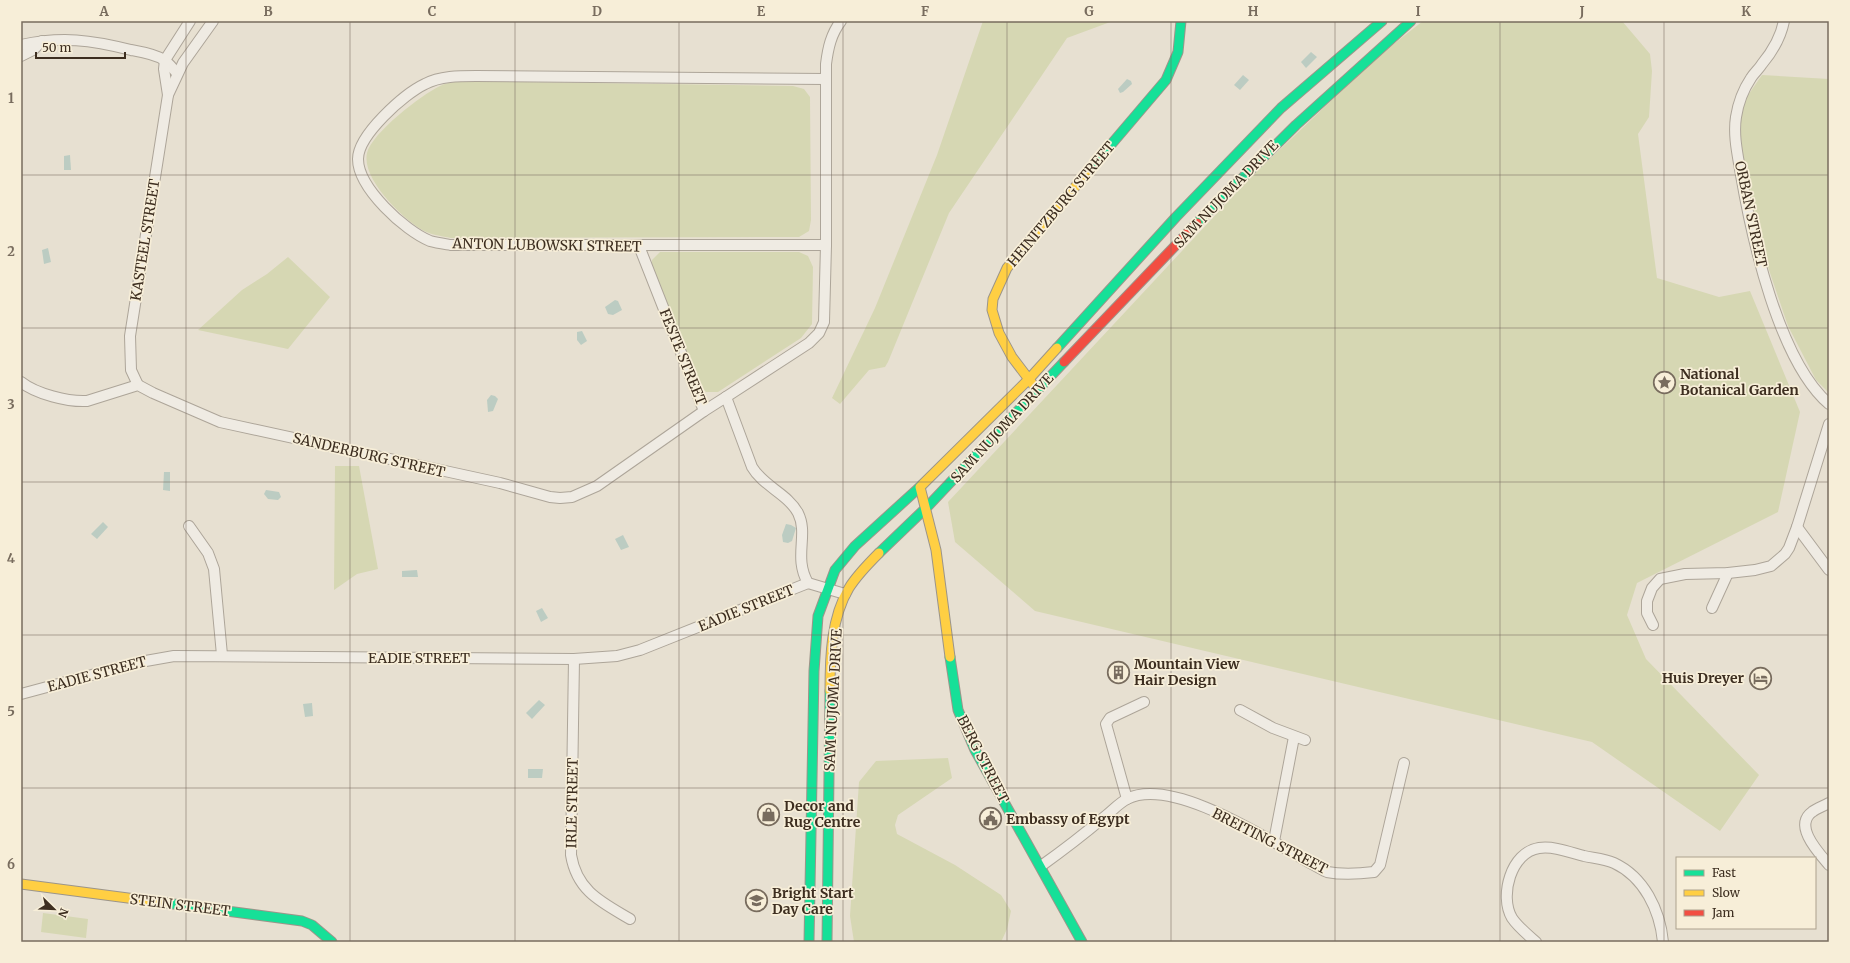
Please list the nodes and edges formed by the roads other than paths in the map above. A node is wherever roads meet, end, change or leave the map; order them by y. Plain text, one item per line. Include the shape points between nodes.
1 (190, 21) edge
2 (213, 21) edge
3 (841, 21) edge
4 (1181, 21) edge
5 (1382, 21) edge
6 (1411, 21) edge
7 (1784, 21) edge
8 (42, 41) junction
9 (21, 45) edge
10 (21, 56) edge
11 (165, 60) junction
12 (177, 73) junction
13 (826, 79) junction
14 (168, 95) junction
15 (826, 245) junction
16 (639, 246) junction
17 (1029, 379) junction
18 (21, 382) edge
19 (138, 385) junction
20 (1037, 391) junction
21 (726, 397) junction
22 (1829, 404) edge
23 (704, 411) junction
24 (1829, 424) edge
25 (920, 487) junction
26 (926, 508) junction
27 (189, 526) dead end
28 (1797, 527) junction
29 (1829, 570) edge
30 (1728, 573) junction
31 (808, 583) junction
32 (827, 588) junction
33 (845, 594) junction
34 (1712, 608) dead end
35 (1653, 625) dead end
36 (222, 655) junction
37 (574, 659) junction
38 (21, 694) edge
39 (1144, 702) dead end
40 (1240, 710) dead end
41 (1294, 737) junction
42 (1305, 740) dead end
43 (1404, 763) dead end
44 (1127, 799) junction
45 (1829, 804) edge
46 (1274, 841) junction
47 (1829, 865) edge
48 (1041, 866) junction
49 (21, 884) edge
50 (630, 919) dead end
51 (332, 942) edge
52 (809, 942) edge
53 (826, 942) edge
54 (1082, 942) edge
55 (1536, 942) edge
56 (1663, 942) edge

1 - 11 street
2 - 12 street, KASTEEL STREET
3 - 13 street via 828,49
4 - 17 main road, HEINITZBURG STREET via 1176,56 1166,80 1006,268 997,285 992,300 994,323
5 - 17 main road, SAM NUJOMA DRIVE via 1281,108 1176,217
6 - 20 main road, SAM NUJOMA DRIVE via 1298,121 1254,164
7 - 22 street, ORBAN STREET via 1770,52 1743,92 1736,118 1736,142 1751,228 1778,318 1812,387
8 - 9 street
8 - 10 street via 33,50
8 - 11 street via 93,41
11 - 12 street
11 - 14 street, KASTEEL STREET
12 - 14 street, KASTEEL STREET
13 - 15 street
13 - 16 street, ANTON LUBOWSKI STREET via 448,77 426,83 411,92 371,129 363,141 358,158 359,166 370,189 410,230 431,241 451,245
14 - 19 street, KASTEEL STREET via 130,336 130,370
15 - 16 street, ANTON LUBOWSKI STREET
15 - 21 street via 824,322 820,333 810,343
16 - 23 street, FESTE STREET
17 - 20 main road, HEINITZBURG STREET
17 - 25 main road, SAM NUJOMA DRIVE
18 - 19 street via 32,389 80,401
19 - 23 street, SANDERBURG STREET via 226,423 560,498 578,495 597,486
20 - 26 main road, SAM NUJOMA DRIVE
21 - 23 street, FESTE STREET
21 - 31 street, FESTE STREET via 756,474 798,514 802,529 801,565
24 - 28 street
25 - 26 main road, BERG STREET
25 - 32 main road, SAM NUJOMA DRIVE via 850,552 835,570
26 - 33 main road, SAM NUJOMA DRIVE via 859,575
26 - 48 main road, BERG STREET via 936,550 958,710 975,750
27 - 36 street via 208,553 214,569
28 - 29 street
28 - 30 street via 1789,548 1771,566
30 - 34 street
30 - 35 street via 1685,574 1660,579 1652,588 1647,601 1647,613
31 - 32 street
31 - 37 street, EADIE STREET via 640,650 617,656
32 - 33 street
32 - 52 main road, SAM NUJOMA DRIVE via 818,616 814,671
33 - 53 main road, SAM NUJOMA DRIVE via 836,626 830,691
36 - 37 street, EADIE STREET
36 - 38 street, EADIE STREET via 153,659
37 - 50 street, IRLE STREET via 572,866 582,884 598,901
39 - 44 street via 1110,718 1106,724
40 - 41 street
41 - 42 street
41 - 46 street
43 - 46 street, BREITING STREET via 1380,865 1376,871 1359,874 1327,872
44 - 46 street, BREITING STREET via 1152,794 1182,800 1231,819
44 - 48 street, BREITING STREET
45 - 47 street via 1811,813 1805,820 1813,846
48 - 54 main road, BERG STREET
49 - 51 main road, STEIN STREET via 302,921 312,924
55 - 56 street via 1512,918 1507,892 1519,860 1538,848 1554,848 1613,862 1626,871 1650,896

